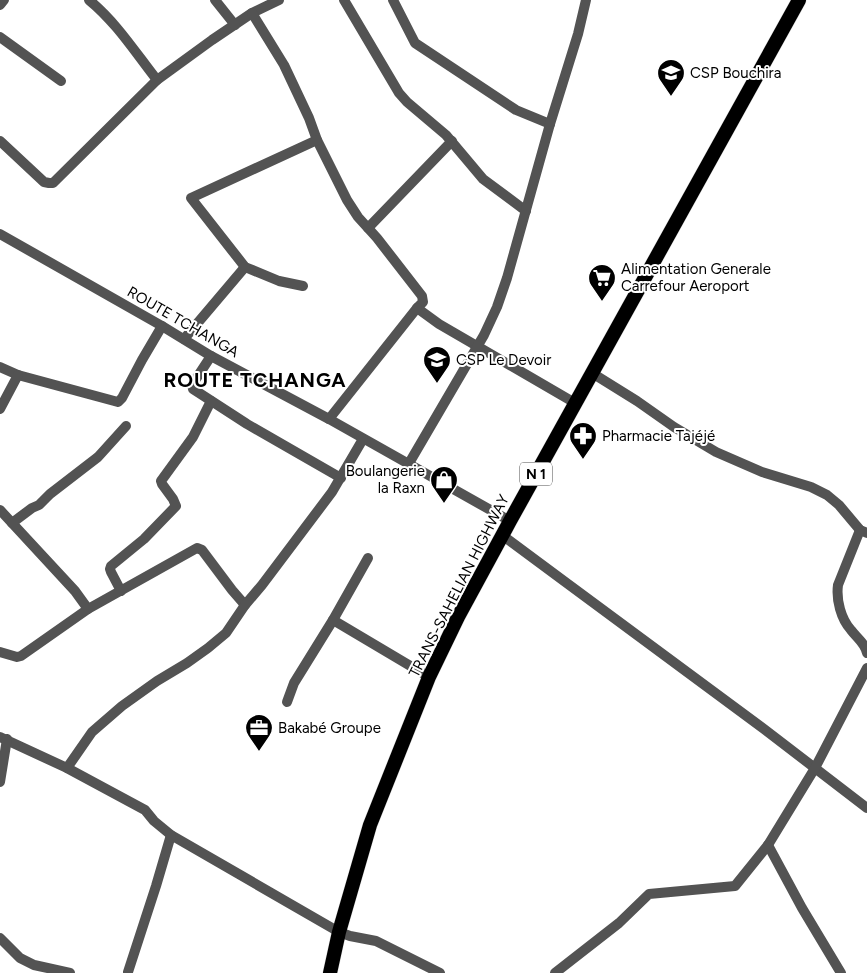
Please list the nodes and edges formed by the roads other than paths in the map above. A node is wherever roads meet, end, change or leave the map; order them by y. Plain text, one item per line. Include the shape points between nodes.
1 (4, 0) edge
2 (88, 0) edge
3 (215, 0) edge
4 (279, 0) edge
5 (344, 0) edge
6 (393, 0) edge
7 (586, 0) edge
8 (799, 0) edge
9 (0, 4) edge
10 (252, 13) junction
11 (235, 24) junction
12 (0, 36) edge
13 (157, 80) junction
14 (61, 81) dead end
15 (550, 124) junction
16 (317, 140) junction
17 (0, 141) edge
18 (452, 141) junction
19 (526, 211) junction
20 (368, 228) junction
21 (0, 234) edge
22 (245, 267) junction
23 (303, 286) dead end
24 (417, 308) junction
25 (162, 326) junction
26 (184, 339) junction
27 (477, 346) junction
28 (210, 356) junction
29 (0, 367) edge
30 (592, 373) junction
31 (18, 374) junction
32 (211, 401) junction
33 (575, 403) junction
34 (0, 409) edge
35 (329, 420) junction
36 (126, 426) dead end
37 (363, 439) junction
38 (408, 465) junction
39 (341, 478) junction
40 (0, 510) edge
41 (510, 521) junction
42 (12, 522) junction
43 (864, 531) edge
44 (502, 535) junction
45 (368, 558) dead end
46 (121, 591) junction
47 (245, 605) junction
48 (88, 609) junction
49 (333, 620) junction
50 (866, 648) edge
51 (0, 652) edge
52 (867, 668) edge
53 (429, 677) junction
54 (287, 702) dead end
55 (4, 738) edge
56 (67, 768) junction
57 (815, 768) junction
58 (0, 782) edge
59 (867, 808) edge
60 (171, 835) junction
61 (768, 845) junction
62 (339, 932) junction
63 (0, 938) edge
64 (70, 973) edge
65 (129, 973) edge
66 (330, 973) edge
67 (440, 973) edge
68 (555, 973) edge
69 (841, 973) edge

1 - 9 street
2 - 13 street via 116,26
3 - 11 street
4 - 10 street
5 - 18 street via 399,93
6 - 15 street via 415,44 516,110
7 - 15 street
8 - 30 highway, TRANS-SAHELIAN HIGHWAY / N 1
10 - 11 street
10 - 16 street via 284,65
11 - 13 street
12 - 14 street
13 - 17 street via 53,183 44,182
15 - 19 street
16 - 20 street via 347,200
16 - 22 street via 191,198
18 - 19 street via 484,179
18 - 20 street
19 - 27 street via 497,308
20 - 24 street via 422,296 424,300
21 - 25 street, ROUTE TCHANGA
22 - 23 street via 279,281
22 - 26 street
24 - 27 street
24 - 35 street
25 - 26 street, ROUTE TCHANGA
25 - 31 street via 118,402
26 - 28 street, ROUTE TCHANGA
27 - 33 street
27 - 38 street
28 - 32 street via 192,387
28 - 35 street, ROUTE TCHANGA
29 - 31 street
30 - 33 highway, TRANS-SAHELIAN HIGHWAY / N 1
30 - 43 street via 716,452 827,495
31 - 34 street
32 - 39 street
32 - 46 street via 193,437 162,481 176,506 144,539 111,566
33 - 41 highway, TRANS-SAHELIAN HIGHWAY / N 1
35 - 37 street, ROUTE TCHANGA
36 - 42 street via 98,457 39,505
37 - 38 street, ROUTE TCHANGA
37 - 39 street
38 - 41 street, ROUTE TCHANGA
39 - 47 street
40 - 42 street
41 - 44 highway, TRANS-SAHELIAN HIGHWAY / N 1
42 - 48 street
43 - 50 street via 837,591 845,623
44 - 53 highway, TRANS-SAHELIAN HIGHWAY / N 1
44 - 57 street
45 - 49 street
46 - 47 street via 198,548
46 - 48 street
47 - 56 street via 226,633 208,648 122,706 92,732
48 - 51 street via 21,656
49 - 53 street
49 - 54 street via 294,684
52 - 57 street
53 - 62 highway, TRANS-SAHELIAN HIGHWAY / N 1 via 370,826
55 - 56 street
55 - 58 street
56 - 60 street via 145,810
57 - 59 street
57 - 61 street
60 - 62 street
60 - 65 street
61 - 68 street via 735,886 649,894 620,923
61 - 69 street
62 - 66 highway, TRANS-SAHELIAN HIGHWAY / N 1
62 - 67 street via 376,941
63 - 64 street via 20,958 34,965

